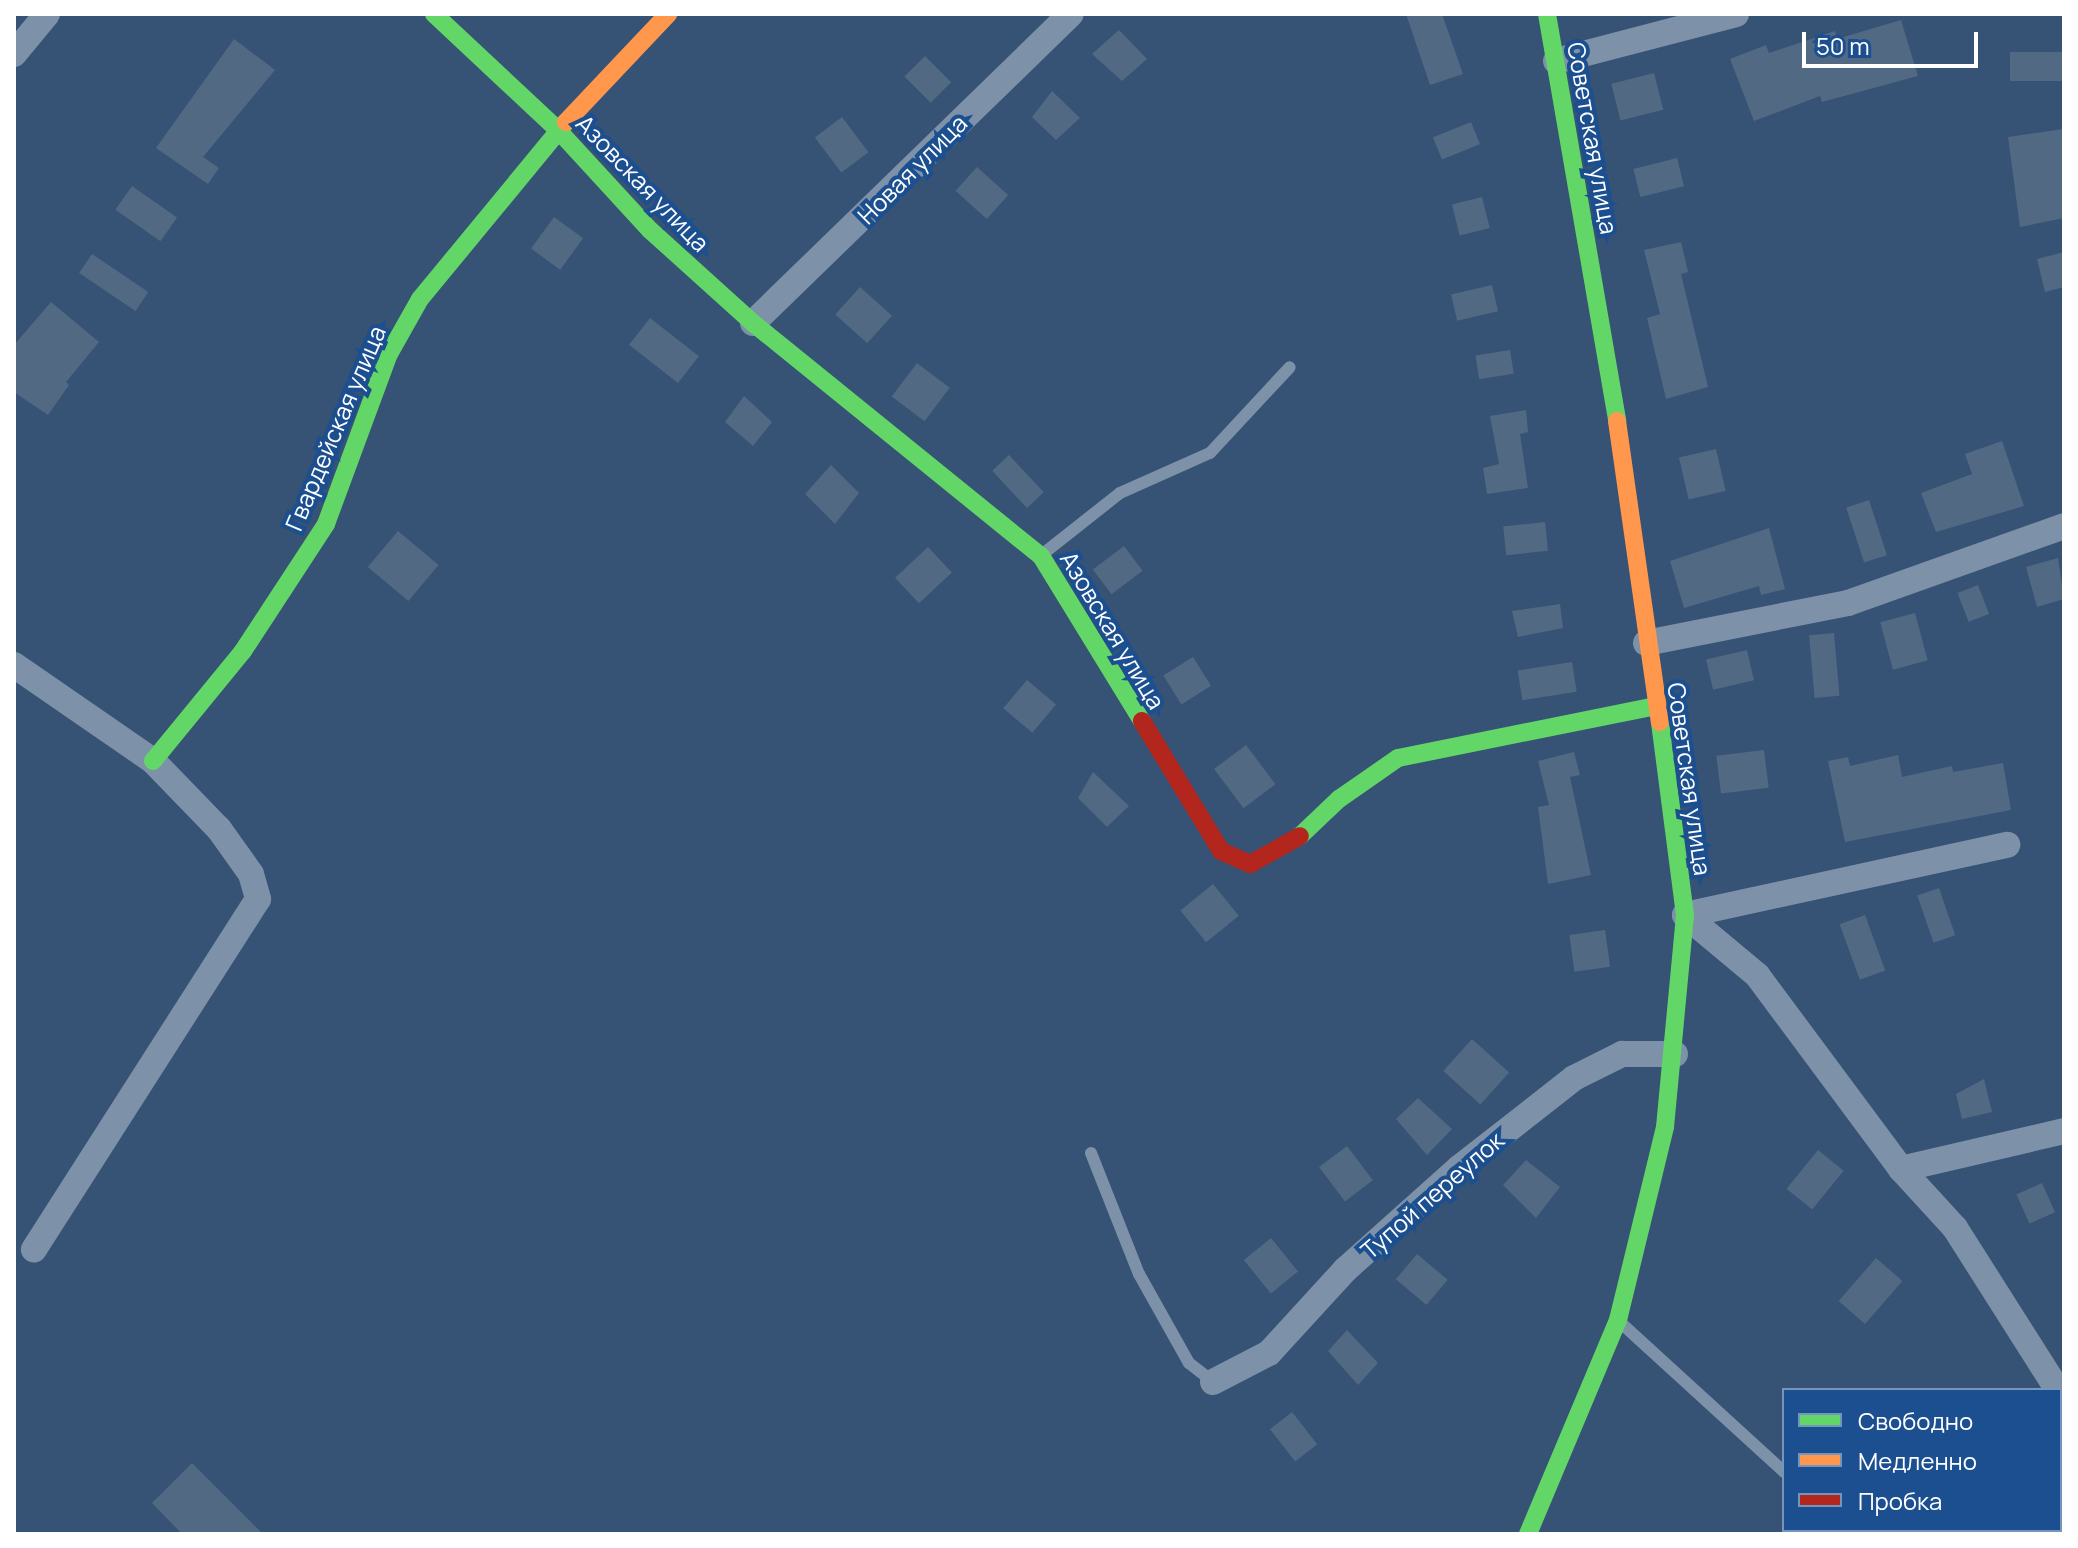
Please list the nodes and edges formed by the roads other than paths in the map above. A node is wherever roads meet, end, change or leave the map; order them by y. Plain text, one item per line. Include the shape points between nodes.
1 (47, 14) edge
2 (434, 14) edge
3 (668, 14) edge
4 (1071, 14) edge
5 (1547, 14) edge
6 (1736, 14) edge
7 (14, 54) edge
8 (1556, 61) junction
9 (558, 130) junction
10 (753, 323) junction
11 (1290, 367) dead end
12 (2064, 526) edge
13 (1041, 556) junction
14 (1646, 643) junction
15 (14, 665) edge
16 (1657, 706) junction
17 (153, 761) junction
18 (2007, 845) dead end
19 (1685, 915) junction
20 (1675, 1054) junction
21 (2064, 1131) edge
22 (1091, 1153) dead end
23 (1901, 1169) junction
24 (34, 1249) dead end
25 (1618, 1320) junction
26 (1213, 1382) joint
27 (2057, 1388) edge
28 (1782, 1470) edge
29 (1528, 1534) edge

1 - 7 street
2 - 9 street, Азовская улица
3 - 9 street, Гвардейская улица
4 - 10 street, Новая улица
5 - 8 street, Советская улица
6 - 8 street
8 - 14 street, Советская улица via 1629,489
9 - 10 street, Азовская улица via 650,230
9 - 17 street, Гвардейская улица via 420,299 389,354 326,524 243,651
10 - 13 street, Азовская улица
11 - 13 lane via 1210,453 1120,493
12 - 14 street via 1848,603
13 - 16 street, Азовская улица via 1204,826 1221,851 1250,864 1292,843 1339,799 1398,758
14 - 16 street, Советская улица
15 - 17 street
16 - 19 street, Советская улица
17 - 24 street via 219,829 251,874 258,899
18 - 19 street
19 - 20 street, Советская улица
19 - 23 street via 1757,975
20 - 25 street, Советская улица via 1665,1127
20 - 26 street, Тупой переулок via 1622,1054 1574,1078 1459,1168 1368,1249 1269,1353
21 - 23 street
22 - 26 lane via 1139,1274 1189,1363
23 - 27 street via 1955,1228
25 - 28 lane
25 - 29 street, Советская улица

